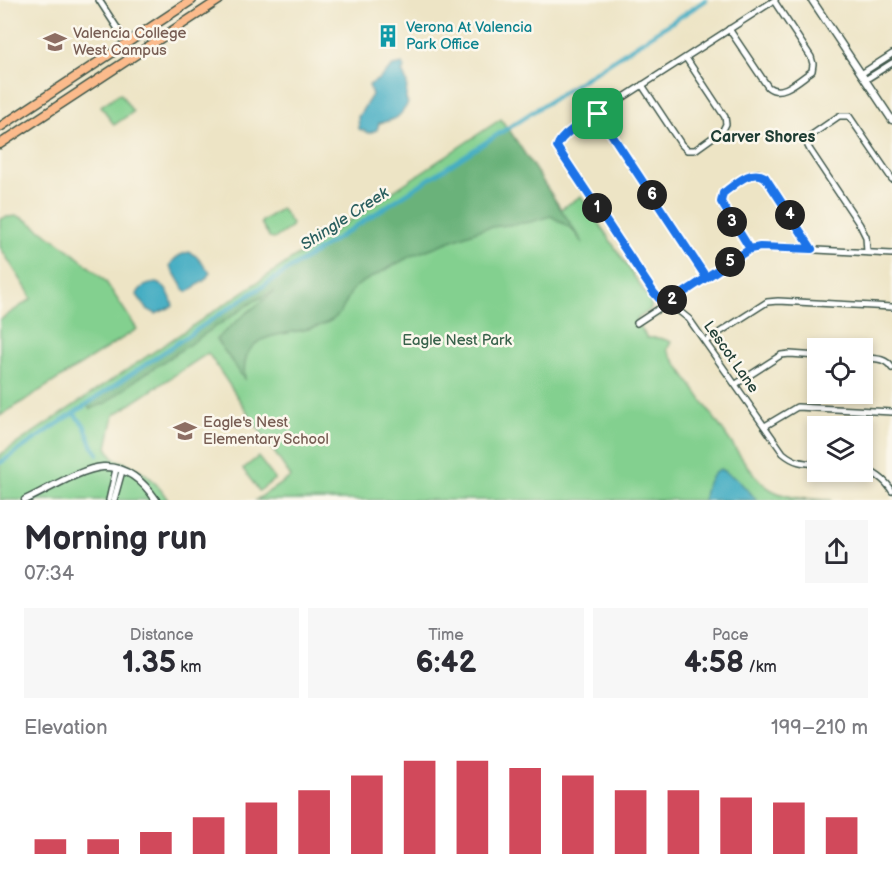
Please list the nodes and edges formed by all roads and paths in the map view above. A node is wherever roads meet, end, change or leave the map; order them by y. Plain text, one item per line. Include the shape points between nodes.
1 (99, 0) edge
2 (192, 0) edge
3 (219, 0) edge
4 (775, 0) edge
5 (812, 0) edge
6 (729, 29) junction
7 (127, 43) junction
8 (892, 54) edge
9 (686, 58) junction
10 (892, 63) edge
11 (863, 77) junction
12 (642, 85) junction
13 (25, 110) junction
14 (598, 114) junction
15 (892, 120) edge
16 (33, 122) junction
17 (0, 127) edge
18 (0, 144) edge
19 (892, 179) edge
20 (750, 249) junction
21 (812, 249) junction
22 (867, 252) junction
23 (892, 254) edge
24 (706, 277) junction
25 (665, 305) junction
26 (892, 307) edge
27 (637, 324) dead end
28 (706, 341) junction
29 (807, 355) edge
30 (873, 359) edge
31 (892, 368) edge
32 (736, 384) junction
33 (892, 412) edge
34 (765, 426) junction
35 (807, 463) edge
36 (119, 470) junction
37 (873, 473) edge
38 (891, 487) edge
39 (25, 500) edge
40 (109, 500) edge
41 (114, 500) edge
42 (156, 500) edge

1 - 7 street
2 - 7 main road
3 - 16 main road
4 - 6 street
4 - 6 street via 813,64 812,71 782,91 768,87
5 - 11 street
6 - 9 street
7 - 13 main road
8 - 11 street
9 - 12 street
9 - 12 street via 726,124 695,150 687,150 681,144
10 - 11 street
11 - 15 street
12 - 14 street
13 - 16 street
13 - 17 main road
14 - 24 street
14 - 25 street, Lescot Lane via 565,135 557,147
16 - 18 main road
19 - 22 street via 849,116 839,116 810,136 807,144 860,225
20 - 21 street
20 - 21 street via 721,202 723,193 758,173 765,177
20 - 24 street
21 - 22 street
22 - 23 street
24 - 25 street
25 - 27 street
25 - 28 street, Lescot Lane via 682,312
26 - 28 street via 767,302
28 - 32 street, Lescot Lane
29 - 32 street via 781,355
30 - 31 street via 884,360
32 - 34 street, Lescot Lane
33 - 34 street via 797,407
34 - 35 street, Lescot Lane via 783,453
36 - 39 street via 93,469
36 - 40 street
36 - 41 street
36 - 42 street via 142,482
37 - 38 street

